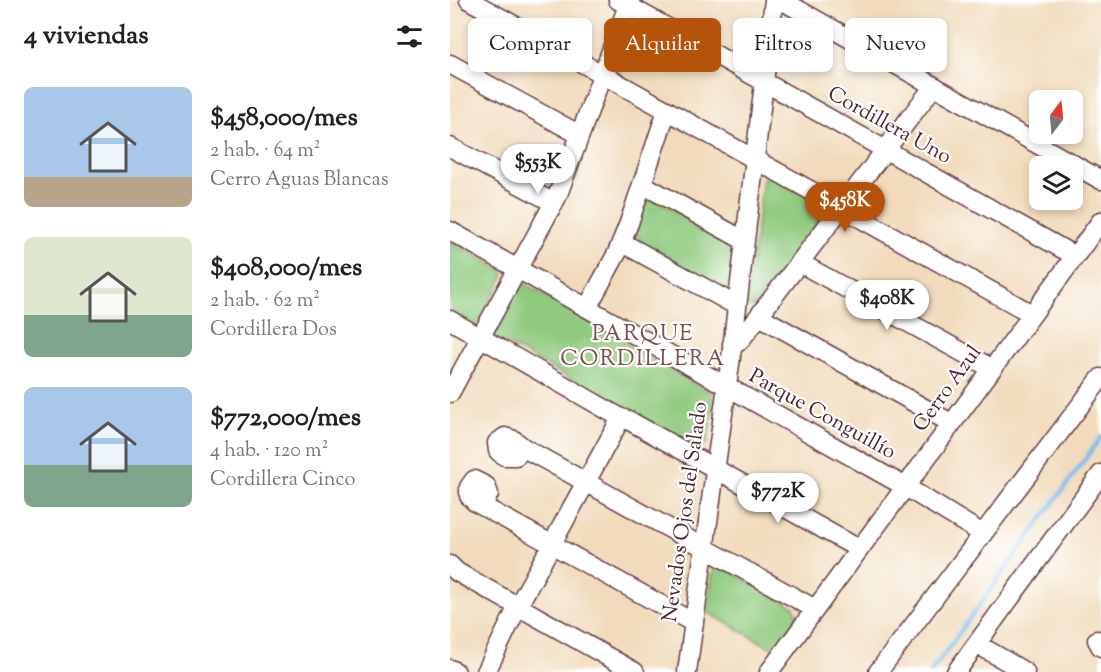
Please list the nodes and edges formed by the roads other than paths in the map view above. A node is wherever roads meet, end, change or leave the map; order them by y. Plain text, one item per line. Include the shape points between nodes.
1 (469, 0) edge
2 (774, 0) edge
3 (781, 0) edge
4 (625, 2) edge
5 (450, 64) edge
6 (602, 74) junction
7 (764, 82) junction
8 (934, 86) junction
9 (667, 110) junction
10 (580, 135) junction
11 (450, 147) edge
12 (886, 150) junction
13 (755, 159) junction
14 (1101, 180) edge
15 (642, 184) junction
16 (554, 203) junction
17 (842, 208) junction
18 (1101, 221) edge
19 (450, 231) edge
20 (745, 241) junction
21 (621, 242) junction
22 (1075, 256) junction
23 (800, 263) junction
24 (518, 270) junction
25 (737, 306) junction
26 (586, 308) junction
27 (1032, 314) junction
28 (759, 316) junction
29 (450, 320) edge
30 (481, 337) junction
31 (732, 344) junction
32 (991, 369) junction
33 (1101, 378) edge
34 (726, 387) junction
35 (450, 393) edge
36 (621, 418) junction
37 (951, 423) junction
38 (524, 448) dead end
39 (714, 468) junction
40 (1101, 474) edge
41 (585, 482) junction
42 (904, 486) junction
43 (475, 502) dead end
44 (983, 534) junction
45 (551, 544) junction
46 (704, 547) junction
47 (859, 549) junction
48 (452, 570) edge
49 (518, 606) junction
50 (815, 609) junction
51 (694, 623) junction
52 (976, 644) junction
53 (450, 669) edge
54 (456, 672) edge
55 (486, 672) edge
56 (635, 672) edge
57 (687, 672) edge
58 (769, 672) edge
59 (878, 672) edge
60 (956, 672) edge
61 (1025, 672) edge

1 - 6 street
2 - 7 street, Nevados Ojos del Salado
3 - 8 street
4 - 6 street
4 - 7 street, Cordillera Uno
5 - 10 street
6 - 9 street
6 - 10 street
7 - 12 street, Cordillera Uno
7 - 13 street, Nevados Ojos del Salado
8 - 12 street
8 - 14 street
9 - 13 street
9 - 15 street
10 - 16 street
11 - 16 street
12 - 17 street
12 - 22 street, Cordillera Uno
13 - 17 street
13 - 20 street, Nevados Ojos del Salado
15 - 20 street
15 - 21 street
16 - 24 street
17 - 23 street
17 - 27 street
18 - 22 street, Cerro Azul
19 - 24 street, Parque Conguillío
20 - 25 street, Nevados Ojos del Salado
21 - 25 street
21 - 26 street
22 - 27 street, Cerro Azul
23 - 28 street
23 - 32 street
24 - 26 street, Parque Conguillío
24 - 30 street
25 - 31 street, Nevados Ojos del Salado
26 - 34 street, Parque Conguillío
27 - 32 street, Cerro Azul
28 - 31 street via 738,343
28 - 37 street
29 - 30 street
30 - 35 street
30 - 36 street
31 - 34 street, Nevados Ojos del Salado
32 - 37 street, Cerro Azul
33 - 44 street
34 - 39 street, Nevados Ojos del Salado
34 - 42 street, Parque Conguillío
36 - 39 street
36 - 41 street
37 - 42 street, Cerro Azul
38 - 41 street
39 - 46 street, Nevados Ojos del Salado
39 - 47 street
40 - 52 street
41 - 45 street
41 - 46 street
42 - 44 street, Parque Conguillío
42 - 47 street, Cerro Azul
43 - 45 street
44 - 59 street
45 - 49 street
45 - 51 street
46 - 50 street
46 - 51 street, Nevados Ojos del Salado
47 - 50 street, Cerro Azul
48 - 49 street
49 - 55 street
49 - 56 street
50 - 58 street, Cerro Azul
51 - 57 street, Nevados Ojos del Salado
52 - 60 street
52 - 61 street
53 - 54 street

